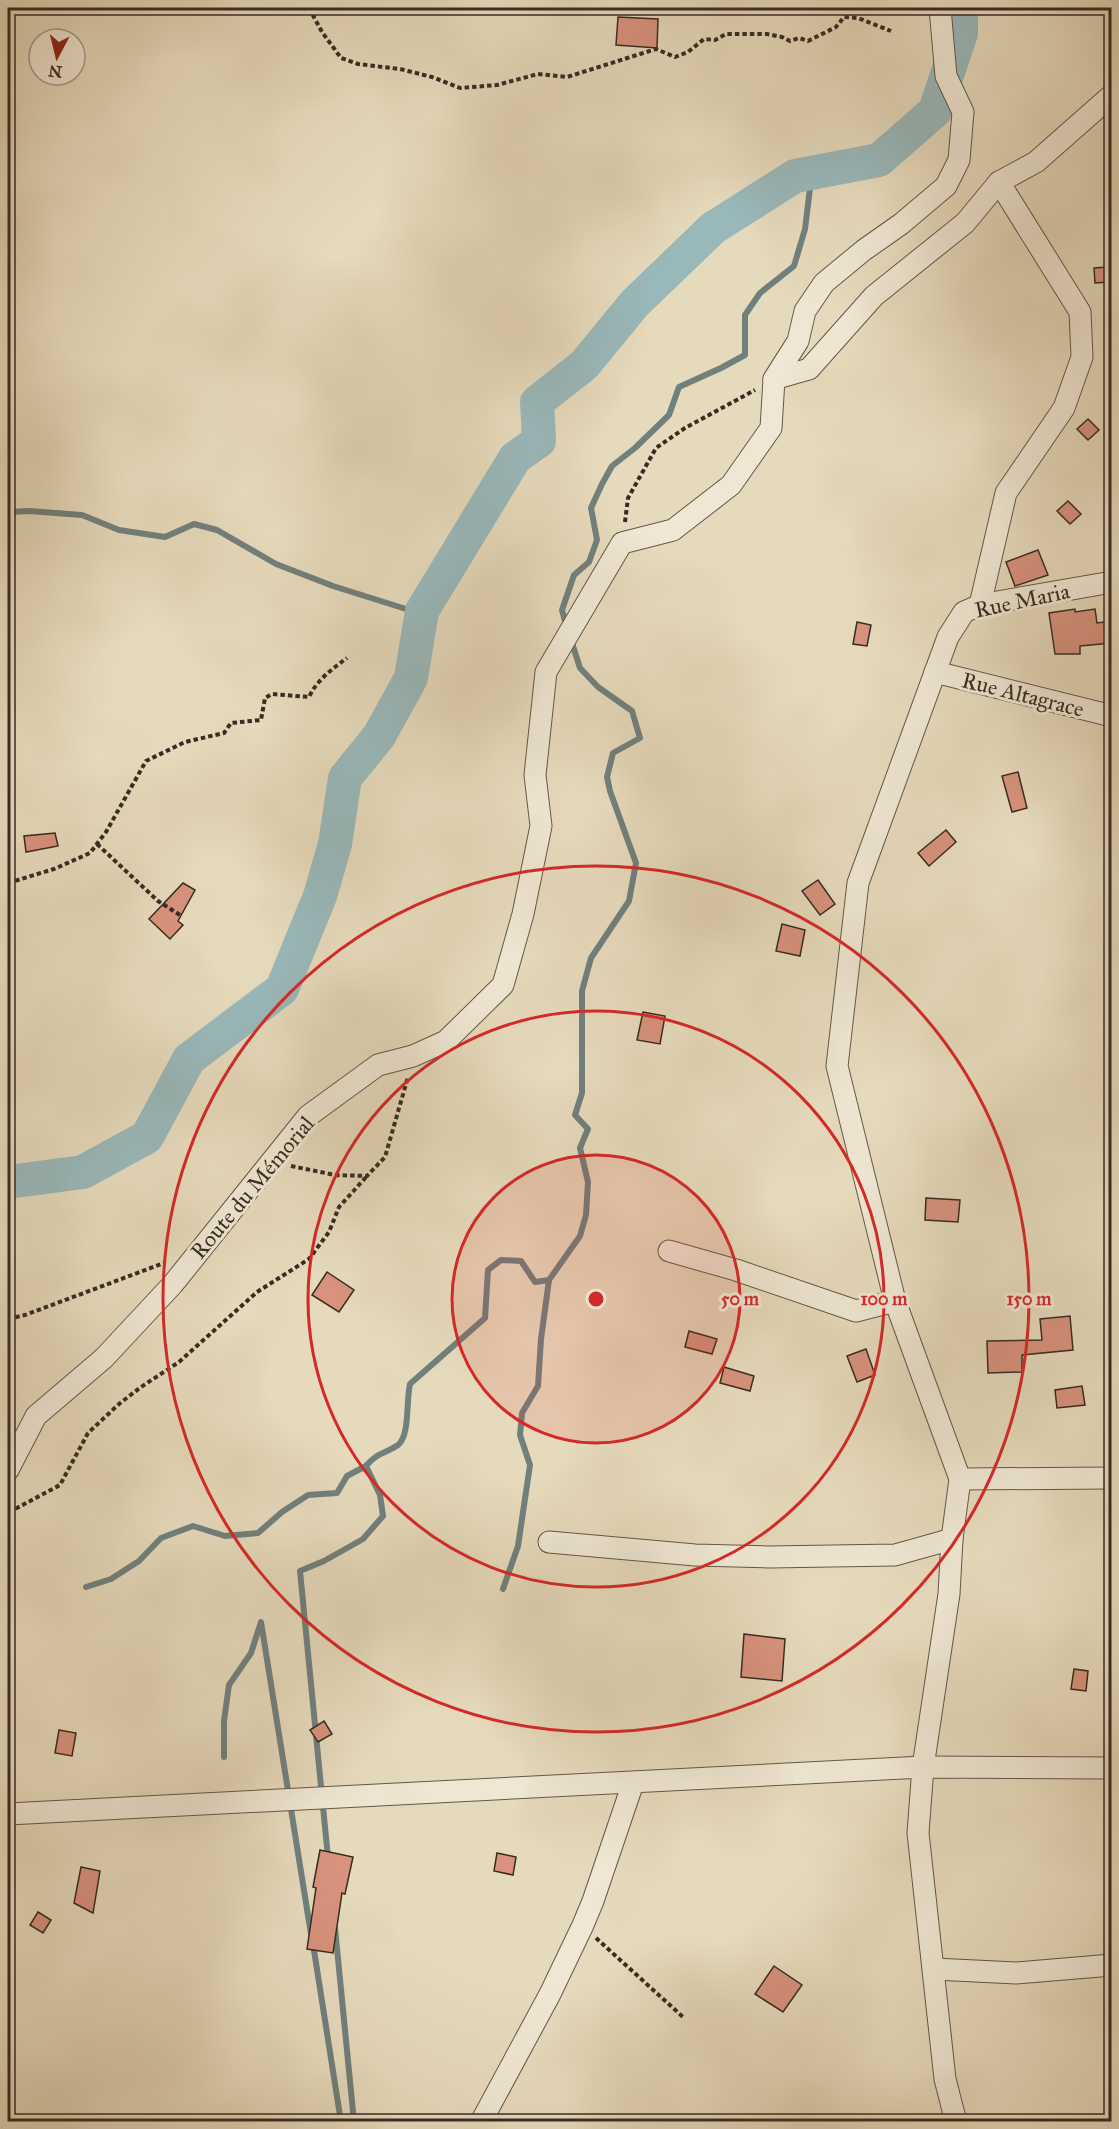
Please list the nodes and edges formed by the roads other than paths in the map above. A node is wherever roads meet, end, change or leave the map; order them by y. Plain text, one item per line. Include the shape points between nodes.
1 (940, 8) edge
2 (1112, 95) edge
3 (999, 182) junction
4 (774, 379) junction
5 (1112, 582) edge
6 (980, 605) junction
7 (935, 672) junction
8 (1112, 716) edge
9 (669, 1251) dead end
10 (895, 1301) junction
11 (8, 1470) edge
12 (1112, 1478) edge
13 (960, 1479) junction
14 (952, 1539) junction
15 (549, 1542) dead end
16 (923, 1767) junction
17 (1112, 1768) edge
18 (633, 1783) junction
19 (8, 1814) edge
20 (1112, 1965) edge
21 (934, 1970) junction
22 (481, 2121) edge
23 (956, 2121) edge

1 - 4 street via 946,76 963,112 959,160 946,186 824,283 805,311 798,341
2 - 3 street via 1036,162
3 - 4 street via 965,223 874,296 809,369
3 - 6 street via 1080,312 1082,357 1064,408 1006,493
4 - 11 street, Route du Mémorial via 771,428 730,485 673,530 622,543 546,672 535,775 541,826 503,985 446,1041 413,1056 378,1065 308,1116 173,1284 104,1358 36,1416
5 - 6 street, Rue Maria
6 - 7 street, Rue Maria via 964,612 948,637
7 - 8 street, Rue Altagrace
7 - 10 street, Rue Maria via 858,883 837,1066
9 - 10 street via 856,1311
10 - 13 street, Rue Maria
12 - 13 street
13 - 14 street
14 - 15 street via 895,1555 769,1557 695,1555
14 - 16 street via 949,1594
16 - 17 street
16 - 18 street
16 - 21 street via 918,1833
18 - 19 street
18 - 22 street via 583,1925
20 - 21 street via 1016,1973
21 - 23 street via 945,2079

